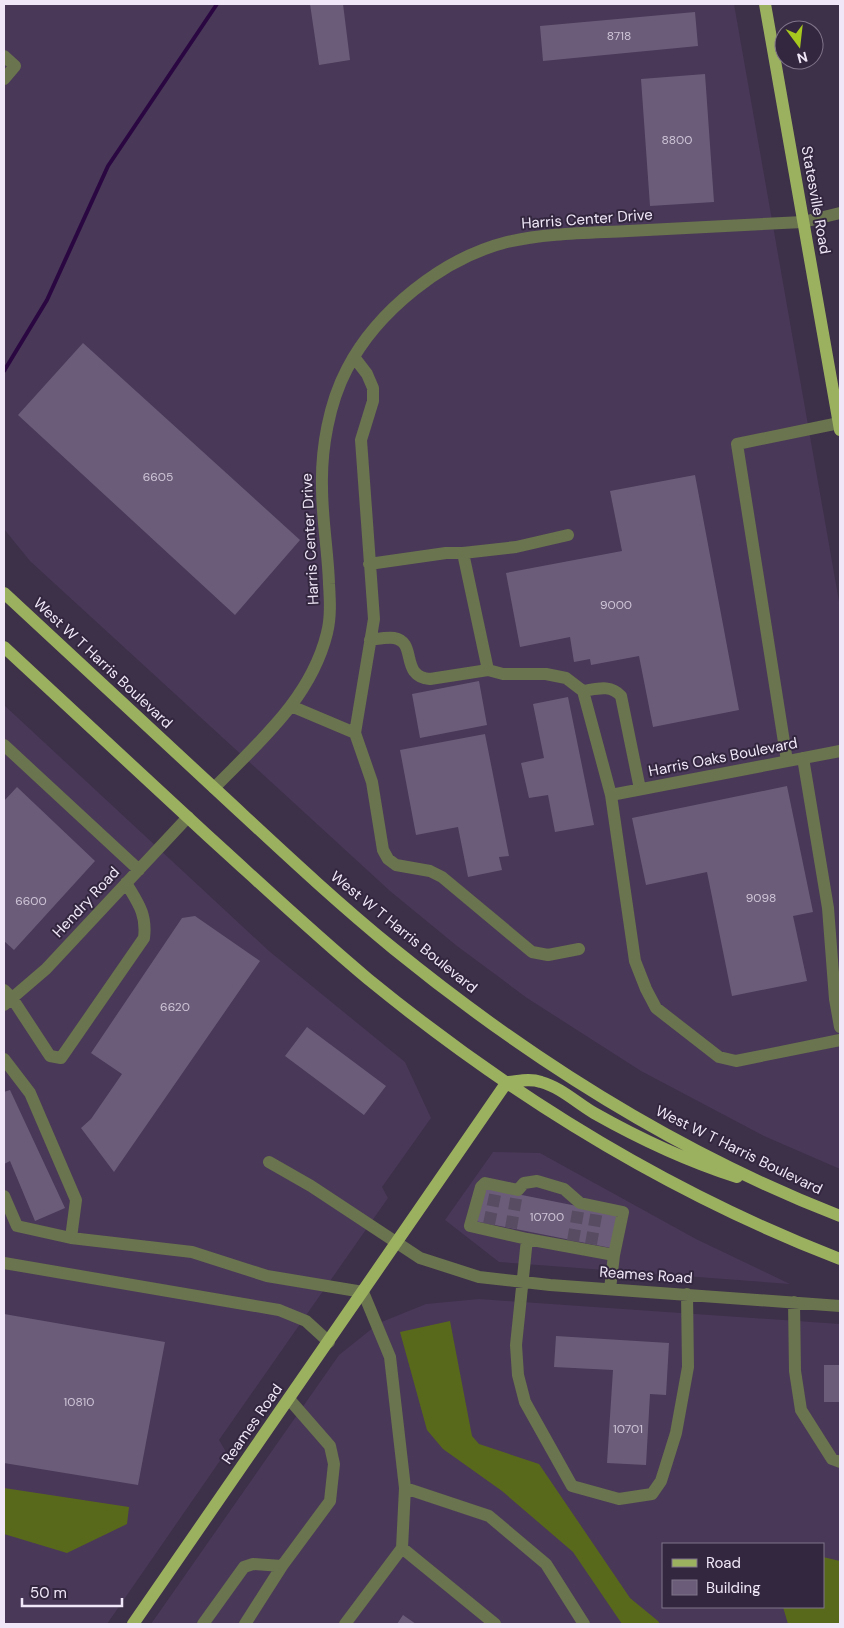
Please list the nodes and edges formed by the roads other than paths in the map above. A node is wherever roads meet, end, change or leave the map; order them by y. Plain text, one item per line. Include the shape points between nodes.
1 (766, 4) edge
2 (4, 56) edge
3 (4, 79) edge
4 (840, 213) edge
5 (803, 222) junction
6 (354, 356) junction
7 (840, 427) edge
8 (568, 536) dead end
9 (463, 552) junction
10 (370, 564) junction
11 (4, 593) edge
12 (370, 640) junction
13 (4, 647) edge
14 (488, 670) junction
15 (583, 691) junction
16 (292, 706) junction
17 (355, 733) junction
18 (4, 745) edge
19 (840, 751) edge
20 (803, 758) junction
21 (787, 761) junction
22 (214, 788) junction
23 (640, 789) junction
24 (611, 794) junction
25 (188, 817) junction
26 (139, 870) junction
27 (126, 884) junction
28 (579, 949) dead end
29 (6, 998) edge
30 (840, 1027) edge
31 (840, 1040) edge
32 (4, 1059) edge
33 (8, 1072) edge
34 (507, 1082) junction
35 (268, 1162) dead end
36 (784, 1192) junction
37 (4, 1196) edge
38 (840, 1216) edge
39 (71, 1238) junction
40 (527, 1239) junction
41 (397, 1242) junction
42 (614, 1255) junction
43 (840, 1259) edge
44 (4, 1263) edge
45 (523, 1282) junction
46 (610, 1288) junction
47 (363, 1292) junction
48 (687, 1294) junction
49 (794, 1302) junction
50 (840, 1306) edge
51 (329, 1342) junction
52 (289, 1399) junction
53 (840, 1462) edge
54 (405, 1488) junction
55 (402, 1548) junction
56 (282, 1566) junction
57 (133, 1624) edge
58 (203, 1624) edge
59 (245, 1624) edge
60 (345, 1624) edge
61 (495, 1624) edge
62 (584, 1624) edge

1 - 5 main road, Statesville Road
2 - 3 street via 15,66
4 - 5 street, Harris Center Drive
5 - 6 street, Harris Center Drive via 553,235 504,243 472,254 418,287 386,315
5 - 7 main road, Statesville Road
6 - 10 street via 368,374 373,388 373,401 361,440
6 - 16 street, Harris Center Drive via 327,426 322,470 330,605 328,630 307,685
7 - 21 street via 737,444
8 - 9 street via 516,547
9 - 10 street
9 - 14 street
10 - 12 street via 374,619
11 - 22 main road, West W T Harris Boulevard
12 - 14 street via 394,638 402,641 411,668 421,678
12 - 17 street
13 - 25 main road
14 - 15 street via 566,678
15 - 23 street via 606,688 616,690 621,696
15 - 24 street
16 - 17 street
16 - 22 street, Harris Center Drive
17 - 28 street via 372,782 383,850 388,859 396,865 430,871 442,877 532,952 548,955
18 - 26 street
19 - 20 street, Harris Oaks Boulevard
20 - 21 street, Harris Oaks Boulevard
20 - 30 street via 828,908
21 - 23 street, Harris Oaks Boulevard
22 - 36 main road, West W T Harris Boulevard via 394,949 518,1042 647,1123
23 - 24 street, Harris Oaks Boulevard
24 - 31 street via 635,961 656,1008 719,1057 736,1061
25 - 26 street, Hendry Road
25 - 34 main road via 369,980
26 - 27 street, Hendry Road
27 - 29 street, Hendry Road via 46,968
27 - 29 street via 143,911 144,938 61,1058 50,1056
32 - 33 street
33 - 39 street via 30,1093 76,1200
34 - 36 main road via 533,1080 549,1085 670,1152
34 - 41 main road, Reames Road
34 - 43 main road via 581,1130 674,1183
35 - 41 street
36 - 38 main road, West W T Harris Boulevard
37 - 39 street via 17,1226
39 - 47 street via 192,1252 267,1276
40 - 42 street via 590,1247
40 - 42 street via 489,1227 470,1226 485,1183 518,1191 524,1183 537,1181 564,1189 580,1204 623,1212
40 - 45 street
41 - 45 street, Reames Road via 420,1258 439,1265 479,1277
41 - 47 main road, Reames Road
42 - 46 street
44 - 51 street via 279,1310 306,1321
45 - 46 street, Reames Road
45 - 48 street via 516,1345 518,1374 525,1402 572,1486 619,1499 652,1494 661,1481 676,1433 688,1367
46 - 48 street, Reames Road
47 - 51 main road, Reames Road
47 - 54 street via 390,1357
48 - 49 street, Reames Road
49 - 50 street, Reames Road
49 - 53 street via 795,1371 801,1410 832,1460
51 - 52 main road, Reames Road
52 - 56 street via 330,1446 334,1464 330,1501
52 - 57 main road, Reames Road
54 - 55 street
54 - 62 street via 489,1516 546,1564
55 - 60 street
55 - 61 street
56 - 58 street via 253,1564 244,1567
56 - 59 street

